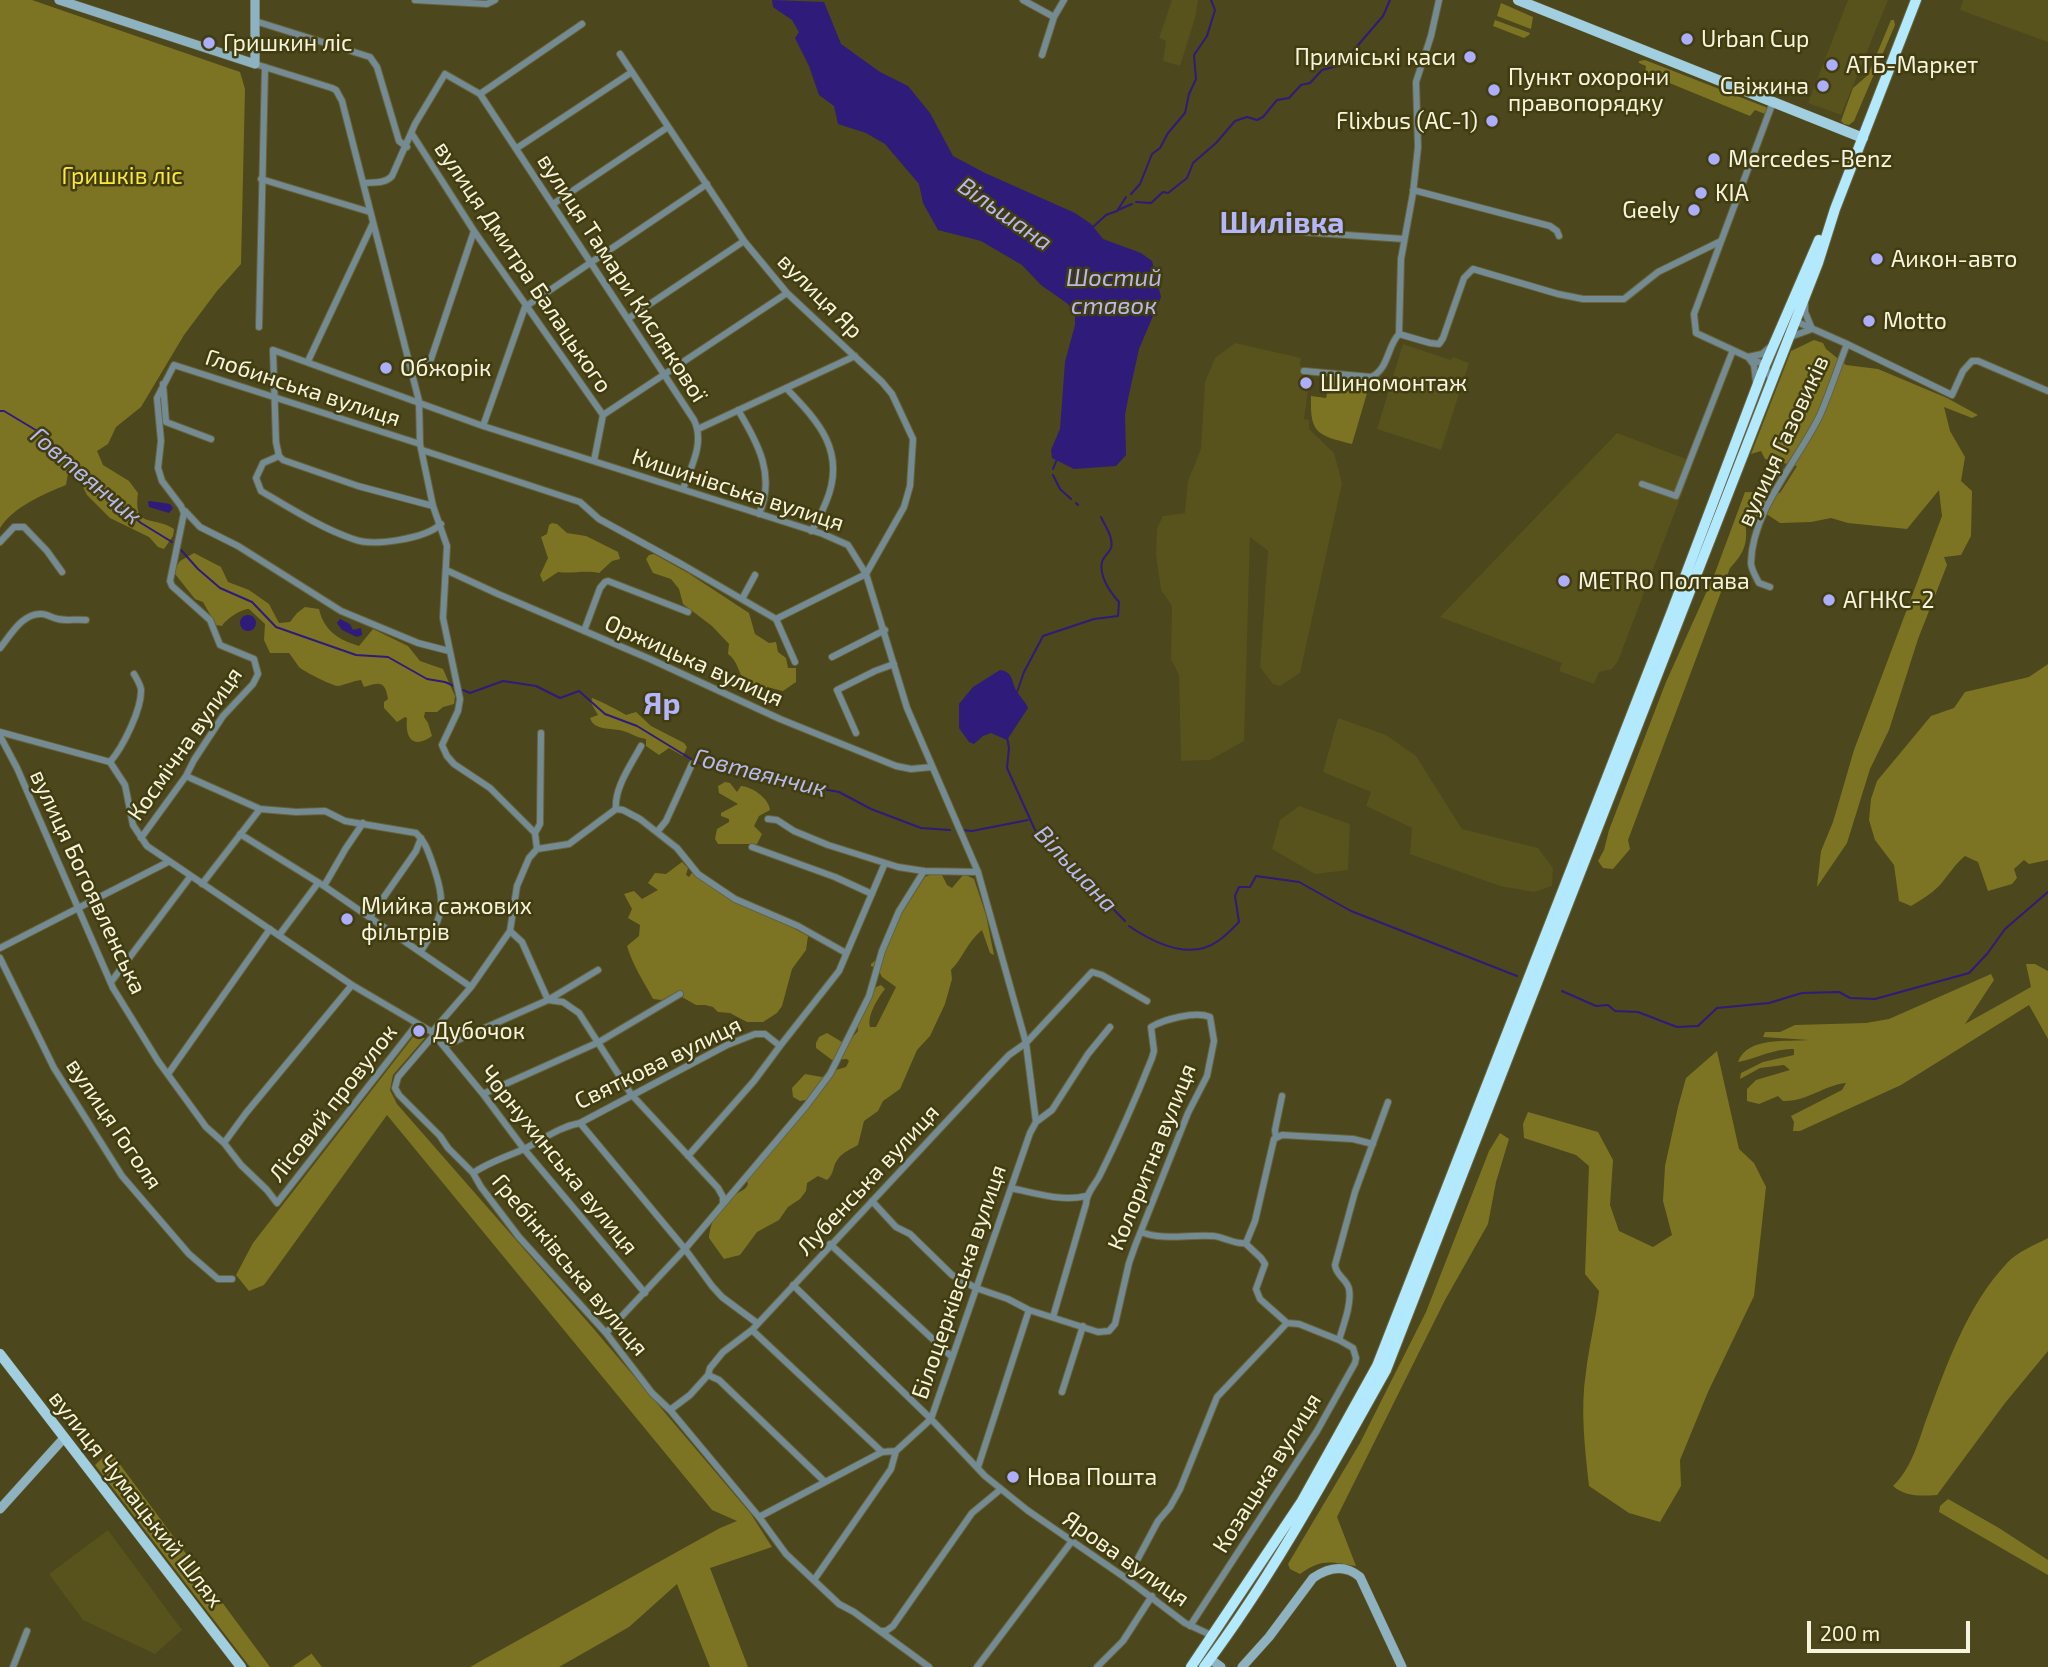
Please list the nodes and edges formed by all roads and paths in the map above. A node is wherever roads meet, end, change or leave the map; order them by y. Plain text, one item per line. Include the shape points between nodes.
1 (59, 0) edge
2 (256, 0) edge
3 (415, 0) edge
4 (495, 0) edge
5 (1023, 0) edge
6 (1064, 0) edge
7 (1438, 0) edge
8 (1518, 0) edge
9 (1916, 0) edge
10 (1545, 5) edge
11 (1054, 17) junction
12 (255, 21) junction
13 (582, 24) dead end
14 (255, 47) junction
15 (620, 54) dead end
16 (1042, 55) dead end
17 (243, 61) junction
18 (260, 66) junction
19 (632, 72) junction
20 (480, 94) junction
21 (1773, 102) junction
22 (668, 127) junction
23 (412, 134) junction
24 (1863, 138) junction
25 (407, 147) junction
26 (517, 148) junction
27 (261, 179) junction
28 (363, 183) junction
29 (708, 184) junction
30 (1413, 190) junction
31 (552, 204) junction
32 (370, 212) junction
33 (373, 223) junction
34 (1254, 223) dead end
35 (474, 231) junction
36 (1559, 236) dead end
37 (1404, 239) junction
38 (744, 241) junction
39 (1721, 241) junction
40 (592, 261) junction
41 (787, 293) junction
42 (1800, 296) junction
43 (525, 307) junction
44 (629, 318) junction
45 (1795, 321) junction
46 (259, 327) dead end
47 (1812, 329) junction
48 (1779, 331) junction
49 (1399, 334) junction
50 (1787, 341) junction
51 (1847, 344) junction
52 (1773, 345) junction
53 (1733, 350) junction
54 (855, 356) junction
55 (1748, 357) junction
56 (1779, 358) junction
57 (307, 361) junction
58 (410, 364) junction
59 (1765, 365) junction
60 (1304, 371) dead end
61 (664, 373) junction
62 (1771, 379) junction
63 (163, 384) junction
64 (786, 388) junction
65 (1755, 391) junction
66 (2048, 391) edge
67 (274, 395) junction
68 (419, 401) junction
69 (738, 410) junction
70 (603, 415) junction
71 (483, 426) junction
72 (698, 429) junction
73 (211, 439) dead end
74 (421, 447) junction
75 (279, 456) junction
76 (594, 461) junction
77 (1642, 484) dead end
78 (683, 489) junction
79 (181, 506) junction
80 (433, 506) junction
81 (759, 514) junction
82 (441, 524) junction
83 (811, 531) junction
84 (0, 542) edge
85 (446, 570) junction
86 (62, 572) dead end
87 (866, 574) junction
88 (755, 575) dead end
89 (1770, 587) dead end
90 (742, 599) junction
91 (688, 612) dead end
92 (776, 619) junction
93 (86, 620) dead end
94 (885, 630) junction
95 (584, 631) junction
96 (0, 648) edge
97 (449, 652) junction
98 (832, 657) dead end
99 (795, 662) dead end
100 (894, 664) junction
101 (134, 674) dead end
102 (541, 733) dead end
103 (856, 733) dead end
104 (0, 734) edge
105 (640, 746) dead end
106 (110, 762) junction
107 (692, 764) dead end
108 (932, 767) junction
109 (186, 776) junction
110 (260, 809) junction
111 (616, 809) junction
112 (768, 819) dead end
113 (363, 823) junction
114 (534, 832) junction
115 (657, 832) junction
116 (240, 834) junction
117 (141, 838) junction
118 (421, 838) junction
119 (752, 847) dead end
120 (537, 849) junction
121 (169, 862) junction
122 (885, 863) junction
123 (924, 871) junction
124 (978, 872) junction
125 (190, 877) junction
126 (202, 884) junction
127 (321, 884) junction
128 (872, 894) junction
129 (78, 909) junction
130 (370, 917) junction
131 (270, 929) junction
132 (510, 932) junction
133 (279, 934) junction
134 (0, 948) edge
135 (421, 951) junction
136 (846, 954) junction
137 (0, 958) edge
138 (598, 971) dead end
139 (111, 982) junction
140 (352, 985) junction
141 (471, 987) junction
142 (680, 994) dead end
143 (548, 1000) junction
144 (1147, 1001) dead end
145 (417, 1024) junction
146 (1110, 1027) dead end
147 (433, 1034) junction
148 (599, 1042) junction
149 (1026, 1043) junction
150 (444, 1046) junction
151 (780, 1046) junction
152 (168, 1074) junction
153 (483, 1094) junction
154 (631, 1094) junction
155 (1282, 1096) dead end
156 (1388, 1102) dead end
157 (1036, 1122) junction
158 (580, 1123) junction
159 (1276, 1138) junction
160 (224, 1143) junction
161 (1373, 1144) junction
162 (524, 1149) junction
163 (688, 1156) junction
164 (473, 1173) junction
165 (1011, 1188) junction
166 (1086, 1196) junction
167 (872, 1201) junction
168 (277, 1203) joint
169 (723, 1203) junction
170 (1141, 1232) junction
171 (1245, 1243) junction
172 (830, 1244) junction
173 (685, 1250) junction
174 (232, 1279) dead end
175 (793, 1284) junction
176 (976, 1288) junction
177 (645, 1293) junction
178 (1029, 1310) junction
179 (1053, 1317) junction
180 (1287, 1323) junction
181 (754, 1326) junction
182 (1083, 1326) junction
183 (606, 1333) junction
184 (1339, 1340) junction
185 (0, 1354) edge
186 (951, 1356) junction
187 (708, 1375) junction
188 (1062, 1392) dead end
189 (670, 1410) junction
190 (931, 1419) junction
191 (64, 1438) junction
192 (896, 1451) junction
193 (882, 1452) junction
194 (978, 1467) junction
195 (824, 1481) junction
196 (1001, 1489) junction
197 (0, 1509) edge
198 (759, 1517) junction
199 (1072, 1541) junction
200 (1127, 1579) junction
201 (814, 1580) junction
202 (1152, 1596) junction
203 (1190, 1626) junction
204 (27, 1631) dead end
205 (880, 1631) junction
206 (1213, 1636) junction
207 (1207, 1663) edge
208 (13, 1667) edge
209 (241, 1667) edge
210 (929, 1667) edge
211 (977, 1667) edge
212 (1097, 1667) edge
213 (1191, 1667) edge
214 (1221, 1667) edge
215 (1242, 1667) edge
216 (1402, 1667) edge

1 - 17 street
2 - 12 street
3 - 4 street via 487,4
5 - 11 street
6 - 11 street
7 - 30 street via 1416,82 1418,147
8 - 10 main road
9 - 24 highway via 1899,45 1898,73 1879,96
10 - 21 main road
11 - 16 street
12 - 14 street
12 - 25 street via 370,57 399,141
13 - 20 street
14 - 17 street
14 - 18 street
15 - 19 street, вулиця Яр
17 - 18 street
18 - 27 street
18 - 28 street via 336,90
19 - 22 street, вулиця Яр
19 - 26 street
20 - 23 street via 445,74
20 - 26 street, вулиця Тамари Кислякової
21 - 24 main road
21 - 39 street
22 - 29 street, вулиця Яр
22 - 31 street
23 - 25 street
23 - 35 street, вулиця Дмитра Балацького
24 - 42 highway
25 - 28 street via 389,180
26 - 31 street, вулиця Тамари Кислякової
27 - 32 street
27 - 46 street
28 - 32 street
29 - 38 street, вулиця Яр
29 - 40 street
30 - 36 street via 1550,226
30 - 37 street
31 - 40 street, вулиця Тамари Кислякової
32 - 33 street
33 - 57 street
33 - 58 street
34 - 37 street via 1302,232
35 - 43 street, вулиця Дмитра Балацького
35 - 58 street via 431,359
37 - 49 street
38 - 41 street, вулиця Яр
38 - 44 street
39 - 49 street via 1658,272 1624,299 1571,297 1473,269 1464,278 1440,344
39 - 53 street via 1693,323 1696,332
40 - 43 street
40 - 44 street, вулиця Тамари Кислякової
41 - 54 street, вулиця Яр
41 - 61 street
42 - 45 highway
42 - 47 street
42 - 48 highway
43 - 70 street, вулиця Дмитра Балацького
43 - 71 street
44 - 61 street, вулиця Тамари Кислякової
45 - 47 street
45 - 48 street
45 - 50 highway
47 - 50 street
47 - 51 street
48 - 52 highway
49 - 60 street via 1382,368 1371,377
50 - 56 highway
51 - 66 street via 1952,396 1972,361
51 - 89 street, вулиця Газовиків via 1821,413 1778,483 1756,537 1751,565 1759,583
52 - 55 street
52 - 59 highway
53 - 55 street
53 - 77 street via 1676,496
54 - 64 street
54 - 87 street, вулиця Яр via 892,394 913,439 904,507
55 - 59 street
55 - 65 street via 1755,373
56 - 59 street
56 - 62 highway
57 - 67 street, Кишинівська вулиця via 273,350
57 - 68 street, Кишинівська вулиця
58 - 68 street
59 - 62 street
59 - 65 highway
61 - 70 street
61 - 72 street, вулиця Тамари Кислякової
62 - 207 highway via 1386,1370 1310,1507
63 - 67 street, Глобинська вулиця via 174,365
63 - 73 street via 166,422
63 - 79 street via 157,398 158,468
64 - 69 street
64 - 83 street via 818,425 834,460 829,495
65 - 206 highway via 1377,1366 1302,1501
67 - 74 street, Глобинська вулиця
67 - 75 street
68 - 71 street, Кишинівська вулиця
68 - 74 street
69 - 72 street
69 - 81 street via 766,472
70 - 76 street, вулиця Дмитра Балацького
71 - 76 street, Кишинівська вулиця
72 - 78 street, вулиця Тамари Кислякової via 698,446
74 - 80 street
74 - 90 street, Глобинська вулиця via 580,502 607,524
75 - 80 street via 358,486
75 - 82 street via 263,463 256,478 261,491 355,541 414,538
76 - 78 street, Кишинівська вулиця
78 - 81 street, Кишинівська вулиця
79 - 97 street via 200,527 341,611
79 - 109 street, Космічна вулиця via 172,586 210,620 220,645 254,659 258,674 223,716
80 - 82 street
81 - 83 street, Кишинівська вулиця
82 - 85 street via 447,546
83 - 87 street, Кишинівська вулиця via 848,545
84 - 86 street via 13,527 23,527
85 - 95 street, Оржицька вулиця
85 - 97 street via 443,618
87 - 92 street
87 - 94 street, Кишинівська вулиця
88 - 90 street
90 - 92 street, Глобинська вулиця
91 - 95 street via 605,582
92 - 99 street
93 - 96 street via 35,614
94 - 98 street
94 - 100 street, Кишинівська вулиця
95 - 108 street, Оржицька вулиця via 896,766
97 - 114 street via 460,699 442,745 447,756 490,788
100 - 103 street via 838,690
100 - 108 street, Кишинівська вулиця
101 - 106 street via 141,689 138,704
102 - 114 street via 540,824
104 - 106 street
104 - 129 street, вулиця Богоявленська
105 - 111 street via 618,791
106 - 117 street via 125,785 133,825
107 - 115 street
108 - 124 street, Кишинівська вулиця
109 - 110 street
109 - 117 street, Космічна вулиця
110 - 113 street via 325,811 345,821
110 - 116 street
111 - 115 street
111 - 120 street via 569,844
112 - 122 street
113 - 118 street via 416,833
113 - 127 street
114 - 120 street
115 - 136 street via 698,874 735,899 798,926
116 - 126 street
116 - 127 street
117 - 121 street, Чорнухинська вулиця
118 - 130 street
118 - 135 street via 439,880 442,906
119 - 128 street
120 - 132 street via 517,886
121 - 125 street, Чорнухинська вулиця
121 - 129 street
122 - 123 street
122 - 128 street
123 - 124 street
123 - 169 street via 899,911 869,996 830,1074
124 - 149 street, Кишинівська вулиця
125 - 126 street, Чорнухинська вулиця
125 - 139 street
126 - 131 street, Чорнухинська вулиця
127 - 130 street
127 - 133 street
128 - 136 street
129 - 134 street
129 - 139 street, вулиця Богоявленська
130 - 135 street
131 - 133 street, Чорнухинська вулиця
131 - 152 street
132 - 141 street
132 - 143 street via 522,942
133 - 140 street, Чорнухинська вулиця
135 - 141 street
136 - 151 street via 833,981
137 - 174 street, вулиця Гоголя via 54,1068 122,1176 189,1254 218,1279
138 - 143 street
139 - 152 street, вулиця Богоявленська
140 - 145 street, Чорнухинська вулиця
140 - 160 street
141 - 147 street
142 - 148 street
143 - 148 street via 563,1002 579,1013
143 - 150 street
144 - 149 street, Лубенська вулиця via 1092,972
145 - 147 street, Чорнухинська вулиця
145 - 168 street, Лісовий провулок
146 - 157 street, Білоцерківська вулиця via 1052,1110
147 - 150 street, Чорнухинська вулиця
147 - 164 street, Гребінківська вулиця via 398,1077 395,1088
148 - 153 street
148 - 154 street
149 - 157 street, Кишинівська вулиця
149 - 167 street, Лубенська вулиця via 1009,1055
150 - 153 street, Чорнухинська вулиця
151 - 154 street, Святкова вулиця via 765,1034 755,1034
151 - 163 street
152 - 160 street, вулиця Богоявленська via 206,1127
153 - 162 street, Чорнухинська вулиця
154 - 158 street, Святкова вулиця
154 - 163 street
155 - 159 street
156 - 161 street
157 - 165 street, Білоцерківська вулиця
158 - 162 street, Святкова вулиця via 565,1126
158 - 173 street
159 - 161 street via 1353,1139
159 - 171 street
160 - 168 street, вулиця Богоявленська
161 - 184 street via 1335,1265 1350,1291
162 - 164 street, Святкова вулиця
162 - 177 street, Чорнухинська вулиця
163 - 169 street via 718,1188
164 - 183 street, Гребінківська вулиця via 519,1237
165 - 166 street
165 - 176 street, Білоцерківська вулиця
166 - 170 street, Колоритна вулиця via 1116,1143 1152,1058 1151,1027 1202,1013 1210,1017 1214,1041 1206,1076
166 - 179 street
167 - 172 street, Лубенська вулиця
167 - 176 street via 952,1275
169 - 173 street
170 - 171 street via 1214,1236
170 - 182 street, Колоритна вулиця via 1115,1324 1104,1333
171 - 180 street via 1265,1264 1257,1294
172 - 175 street, Лубенська вулиця
172 - 186 street
173 - 177 street
173 - 181 street via 722,1297
175 - 181 street, Лубенська вулиця
175 - 190 street, Ярова вулиця
176 - 178 street
176 - 186 street, Білоцерківська вулиця
177 - 183 street
178 - 179 street
178 - 194 street
179 - 182 street
180 - 184 street
180 - 200 street via 1217,1397 1180,1489
181 - 187 street, Лубенська вулиця via 723,1352
181 - 193 street
182 - 188 street
183 - 189 street, Гребінківська вулиця via 652,1394
184 - 203 street, Козацька вулиця via 1353,1348 1355,1363 1317,1431
185 - 191 main road, вулиця Чумацький Шлях
186 - 190 street, Білоцерківська вулиця
187 - 189 street, Лубенська вулиця
187 - 195 street via 719,1380
189 - 198 street, Гребінківська вулиця
190 - 192 street, Білоцерківська вулиця
190 - 194 street, Ярова вулиця
191 - 197 street
191 - 209 main road, вулиця Чумацький Шлях
192 - 193 street
192 - 201 street via 891,1469
193 - 195 street
194 - 196 street, Ярова вулиця
195 - 198 street
196 - 199 street, Ярова вулиця
196 - 205 street via 972,1513 893,1626
198 - 201 street, Гребінківська вулиця via 775,1542
199 - 200 street, Ярова вулиця
199 - 211 street
200 - 202 street, Ярова вулиця
201 - 205 street, Гребінківська вулиця via 839,1604
202 - 203 street, Ярова вулиця
202 - 212 street via 1123,1640
203 - 206 street, Ярова вулиця
204 - 208 street
205 - 210 street, Гребінківська вулиця
206 - 213 highway
207 - 214 street
215 - 216 street via 1313,1578 1340,1568 1360,1577

